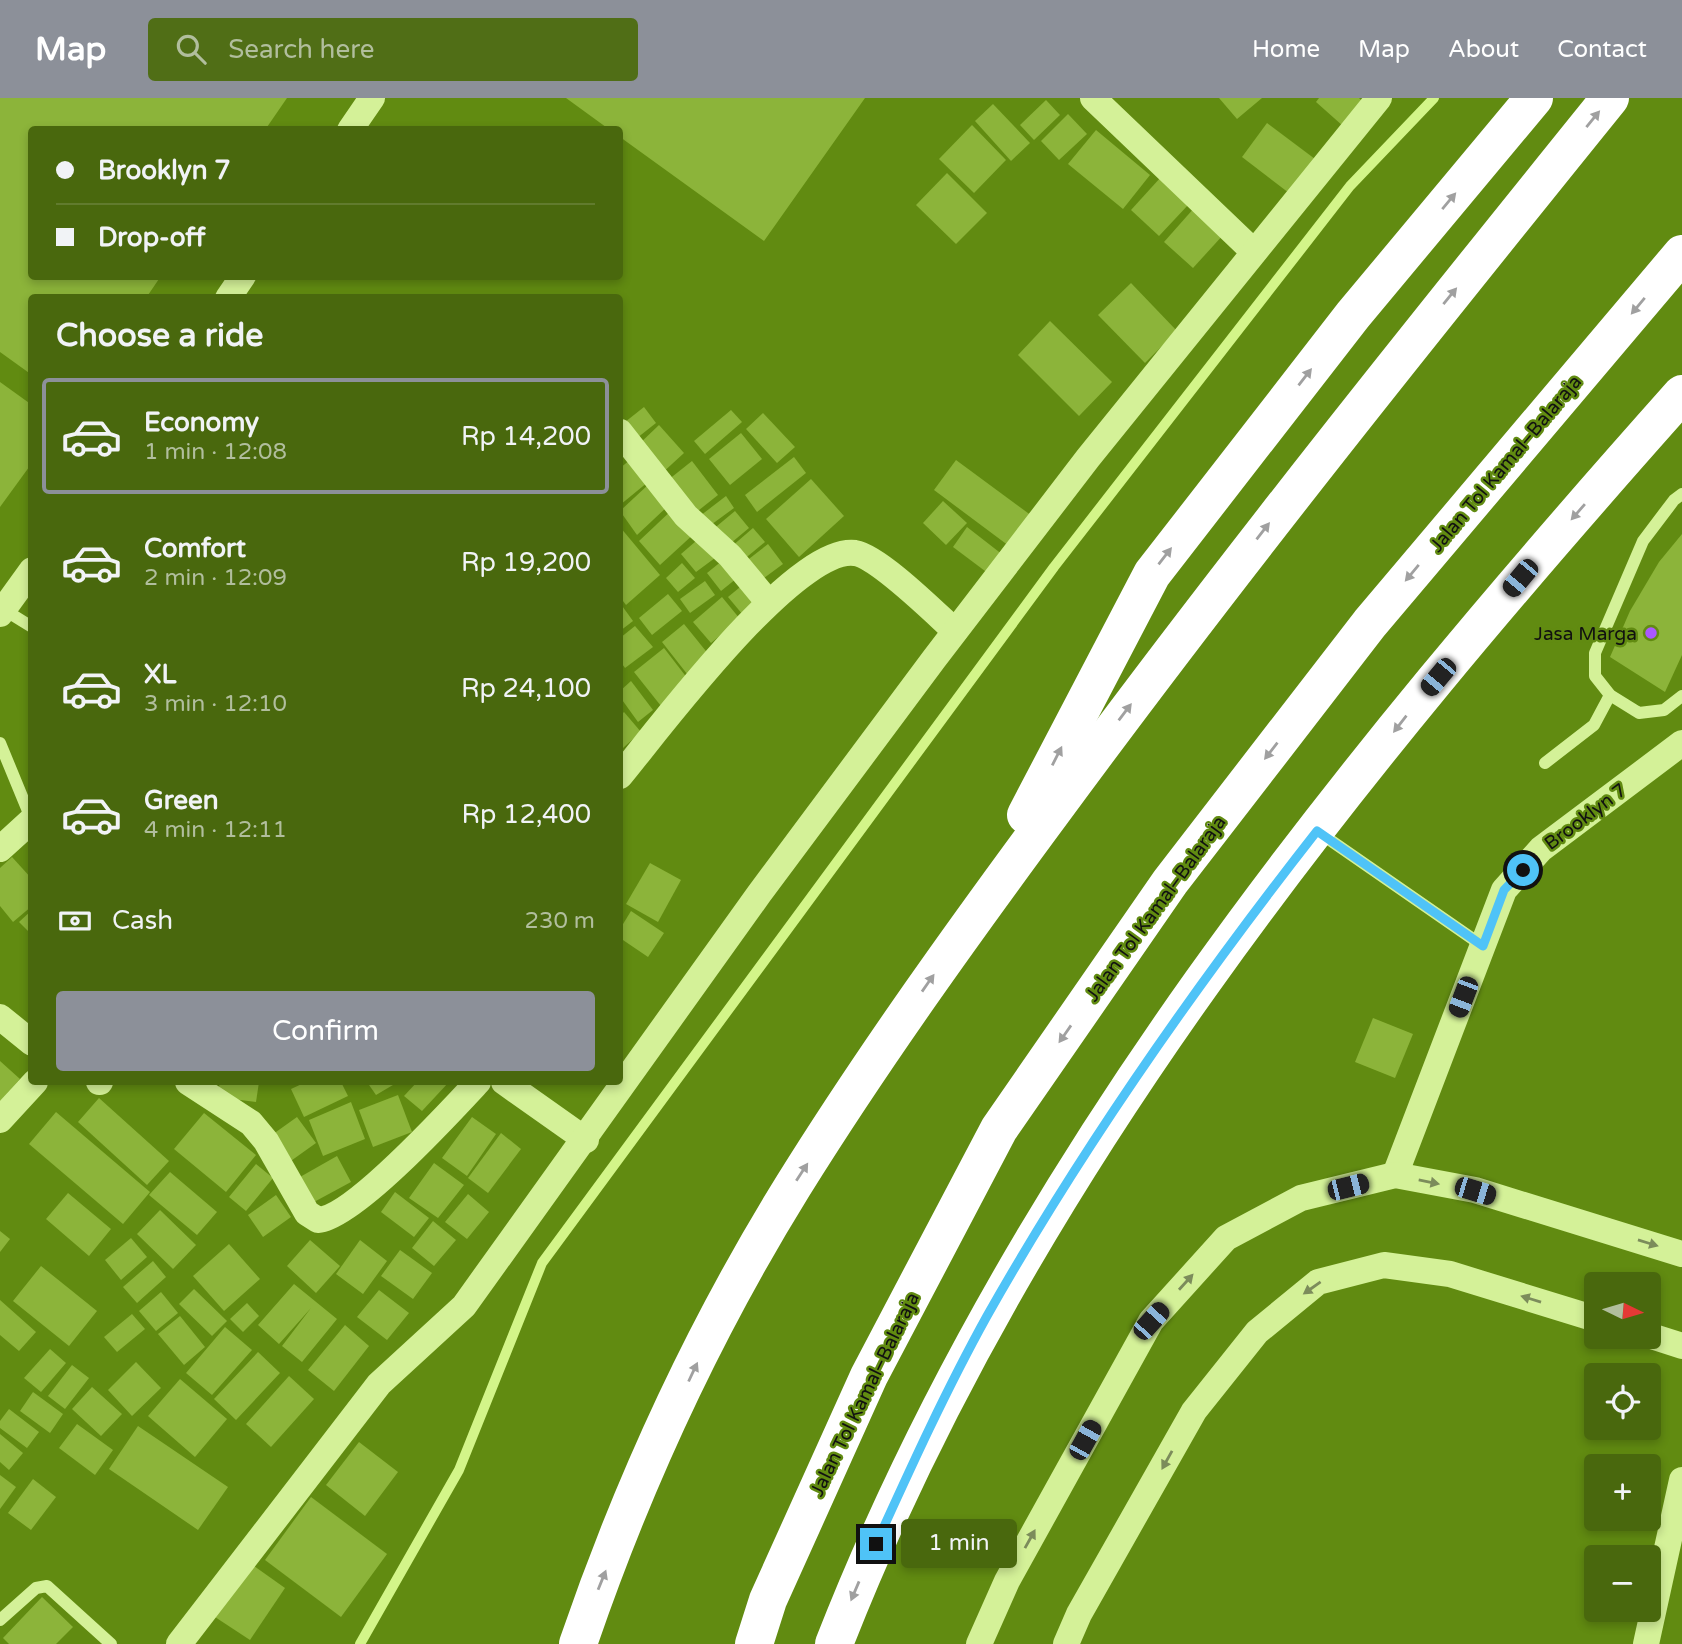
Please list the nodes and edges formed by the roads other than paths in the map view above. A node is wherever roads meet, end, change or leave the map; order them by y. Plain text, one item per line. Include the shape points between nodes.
1 (372, 98) edge
2 (1093, 98) edge
3 (1379, 98) edge
4 (1534, 98) edge
5 (1610, 98) edge
6 (352, 126) edge
7 (1254, 252) junction
8 (1682, 254) edge
9 (1682, 394) edge
10 (1682, 400) edge
11 (623, 436) edge
12 (1623, 460) junction
13 (1682, 494) edge
14 (28, 575) edge
15 (769, 603) junction
16 (2, 611) edge
17 (28, 625) edge
18 (955, 631) junction
19 (1610, 695) junction
20 (1682, 696) edge
21 (0, 743) edge
22 (1682, 743) edge
23 (1545, 763) dead end
24 (623, 772) edge
25 (28, 813) edge
26 (28, 817) edge
27 (1317, 831) junction
28 (0, 849) edge
29 (969, 925) junction
30 (1483, 946) junction
31 (0, 1017) edge
32 (28, 1040) edge
33 (32, 1085) edge
34 (193, 1085) edge
35 (475, 1085) edge
36 (507, 1085) edge
37 (0, 1119) edge
38 (586, 1140) junction
39 (1395, 1175) junction
40 (1682, 1254) edge
41 (1584, 1315) edge
42 (1661, 1339) edge
43 (1682, 1346) edge
44 (1682, 1479) edge
45 (0, 1620) edge
46 (111, 1644) edge
47 (179, 1644) edge
48 (578, 1644) edge
49 (754, 1644) edge
50 (834, 1644) edge
51 (979, 1644) edge
52 (1066, 1644) edge
53 (1646, 1644) edge

1 - 6 street
2 - 7 street
3 - 7 street
29 -> 4 highway via 1152,574 1353,315
29 -> 5 highway via 1114,727 1407,349
7 - 18 street
8 -> 49 highway, Jalan Tol Kamal–Balaraja via 1370,623 1170,882 999,1129 869,1376 768,1600
9 - 12 highway
10 - 12 highway
11 - 15 street via 686,516 730,556
12 -> 27 highway via 1421,697
13 - 19 lane via 1643,541 1595,653 1595,676
14 - 16 street
15 - 18 street via 803,574 840,555 856,553 884,569
15 - 24 street via 737,634
16 - 17 lane
18 - 38 street via 759,894
19 - 20 lane via 1639,713 1664,710
19 - 23 lane via 1594,725
21 - 25 lane
22 - 30 street, Brooklyn 7 via 1541,849 1504,890
26 - 28 street
27 - 30 lane
27 -> 50 highway via 1159,1046 1027,1248 929,1429
48 -> 29 highway via 641,1482 710,1336 791,1190 872,1063
30 - 39 street, Brooklyn 7
31 - 32 street
33 - 37 street
34 - 35 street via 251,1123 307,1213 318,1220 335,1215 393,1168
36 - 38 street
38 - 47 street via 464,1306 379,1384
39 -> 40 street via 1475,1191
51 -> 39 street via 1007,1581 1151,1321 1226,1237 1301,1198
41 -> 52 street via 1450,1274 1384,1265 1318,1282 1257,1332 1194,1411
42 - 43 street
44 - 53 street
45 - 46 lane via 36,1588 47,1586

